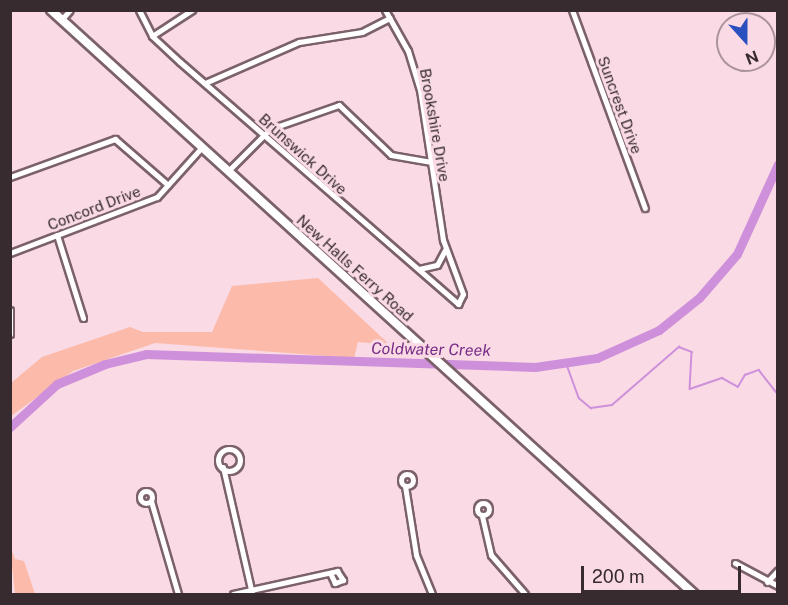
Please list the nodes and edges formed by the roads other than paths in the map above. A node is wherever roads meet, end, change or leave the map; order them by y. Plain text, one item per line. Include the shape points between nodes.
1 (51, 10) edge
2 (70, 10) edge
3 (139, 10) edge
4 (192, 10) edge
5 (385, 10) edge
6 (572, 10) edge
7 (390, 18) junction
8 (61, 20) junction
9 (152, 36) junction
10 (205, 84) junction
11 (263, 134) junction
12 (202, 147) junction
13 (431, 162) junction
14 (228, 171) junction
15 (10, 177) edge
16 (168, 185) junction
17 (645, 208) dead end
18 (57, 235) junction
19 (446, 250) junction
20 (10, 253) edge
21 (419, 268) junction
22 (462, 302) joint
23 (10, 310) edge
24 (83, 318) dead end
25 (10, 334) edge
26 (223, 467) junction
27 (405, 486) dead end
28 (151, 501) dead end
29 (482, 516) dead end
30 (735, 563) dead end
31 (777, 570) edge
32 (331, 575) dead end
33 (767, 582) junction
34 (777, 586) edge
35 (251, 592) edge
36 (178, 594) edge
37 (233, 594) edge
38 (432, 594) edge
39 (525, 594) edge
40 (694, 594) edge

1 - 8 main road, New Halls Ferry Road
2 - 8 street
3 - 9 street, Brunswick Drive
4 - 9 street
5 - 7 street, Brookshire Drive
6 - 17 street, Suncrest Drive
7 - 10 street via 363,32 299,42
7 - 13 street, Brookshire Drive via 418,80
8 - 12 main road, New Halls Ferry Road
9 - 10 street, Brunswick Drive
10 - 11 street, Brunswick Drive
11 - 13 street via 339,105 391,154
11 - 14 street
11 - 21 street, Brunswick Drive
12 - 14 main road, New Halls Ferry Road
12 - 16 street, Concord Drive
13 - 19 street, Brookshire Drive
14 - 40 main road, New Halls Ferry Road
15 - 16 street via 115,139
16 - 18 street, Concord Drive via 157,197
18 - 20 street, Concord Drive
18 - 24 street
19 - 21 street via 437,265
19 - 22 street, Brookshire Drive
21 - 22 street, Brunswick Drive via 454,302
23 - 25 street via 14,327
26 - 26 street via 240,466 242,457 218,452 215,463
26 - 35 street
27 - 38 street via 416,555
28 - 36 street
29 - 39 street via 491,555
30 - 33 street
31 - 33 street
32 - 35 street
33 - 34 street
35 - 37 street

